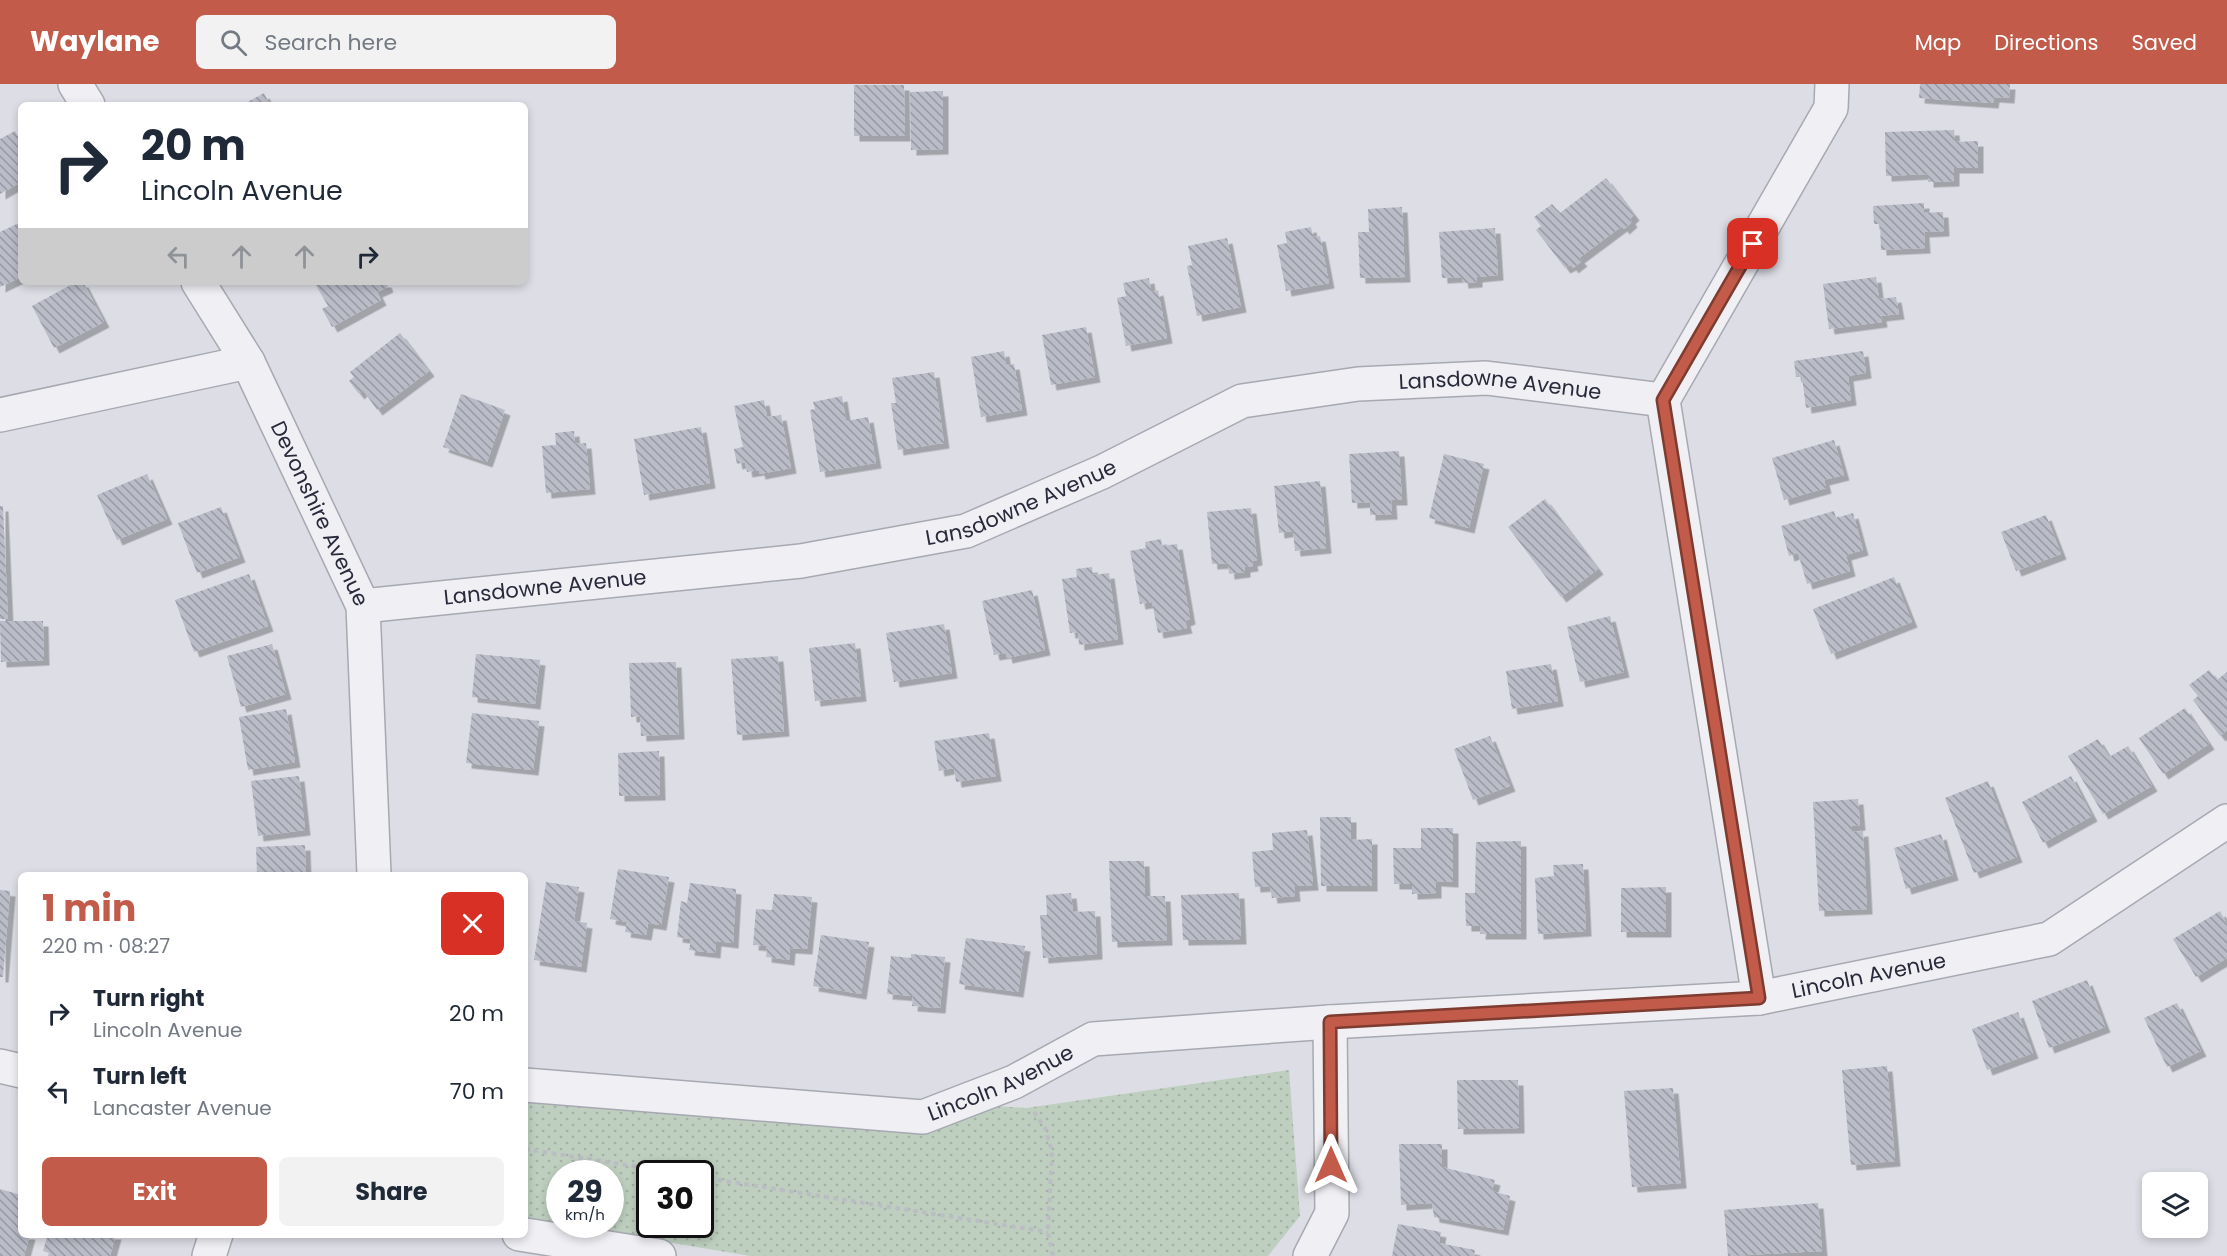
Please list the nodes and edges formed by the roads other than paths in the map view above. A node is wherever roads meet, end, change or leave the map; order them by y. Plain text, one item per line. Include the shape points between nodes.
1 (75, 84) edge
2 (1832, 84) edge
3 (86, 102) edge
4 (200, 285) edge
5 (248, 362) junction
6 (1663, 400) junction
7 (0, 415) edge
8 (363, 606) junction
9 (2227, 821) edge
10 (374, 872) edge
11 (1759, 998) junction
12 (1330, 1022) junction
13 (0, 1066) edge
14 (18, 1070) edge
15 (528, 1085) edge
16 (528, 1235) edge
17 (215, 1238) edge
18 (209, 1256) edge
19 (659, 1256) edge
20 (1310, 1256) edge

1 - 3 street
2 - 6 street via 1831,108
4 - 5 street, Devonshire Avenue
5 - 7 street
5 - 8 street, Devonshire Avenue
6 - 8 street, Lansdowne Avenue via 1486,378 1358,384 1242,401 1102,472 966,531 801,561
6 - 11 street
8 - 10 street, Devonshire Avenue
9 - 11 street, Lincoln Avenue via 2049,939
11 - 12 street, Lincoln Avenue
12 - 15 street, Lincoln Avenue via 1093,1039 1014,1082 923,1117
12 - 20 street via 1332,1213
13 - 14 street
16 - 19 street
17 - 18 street

